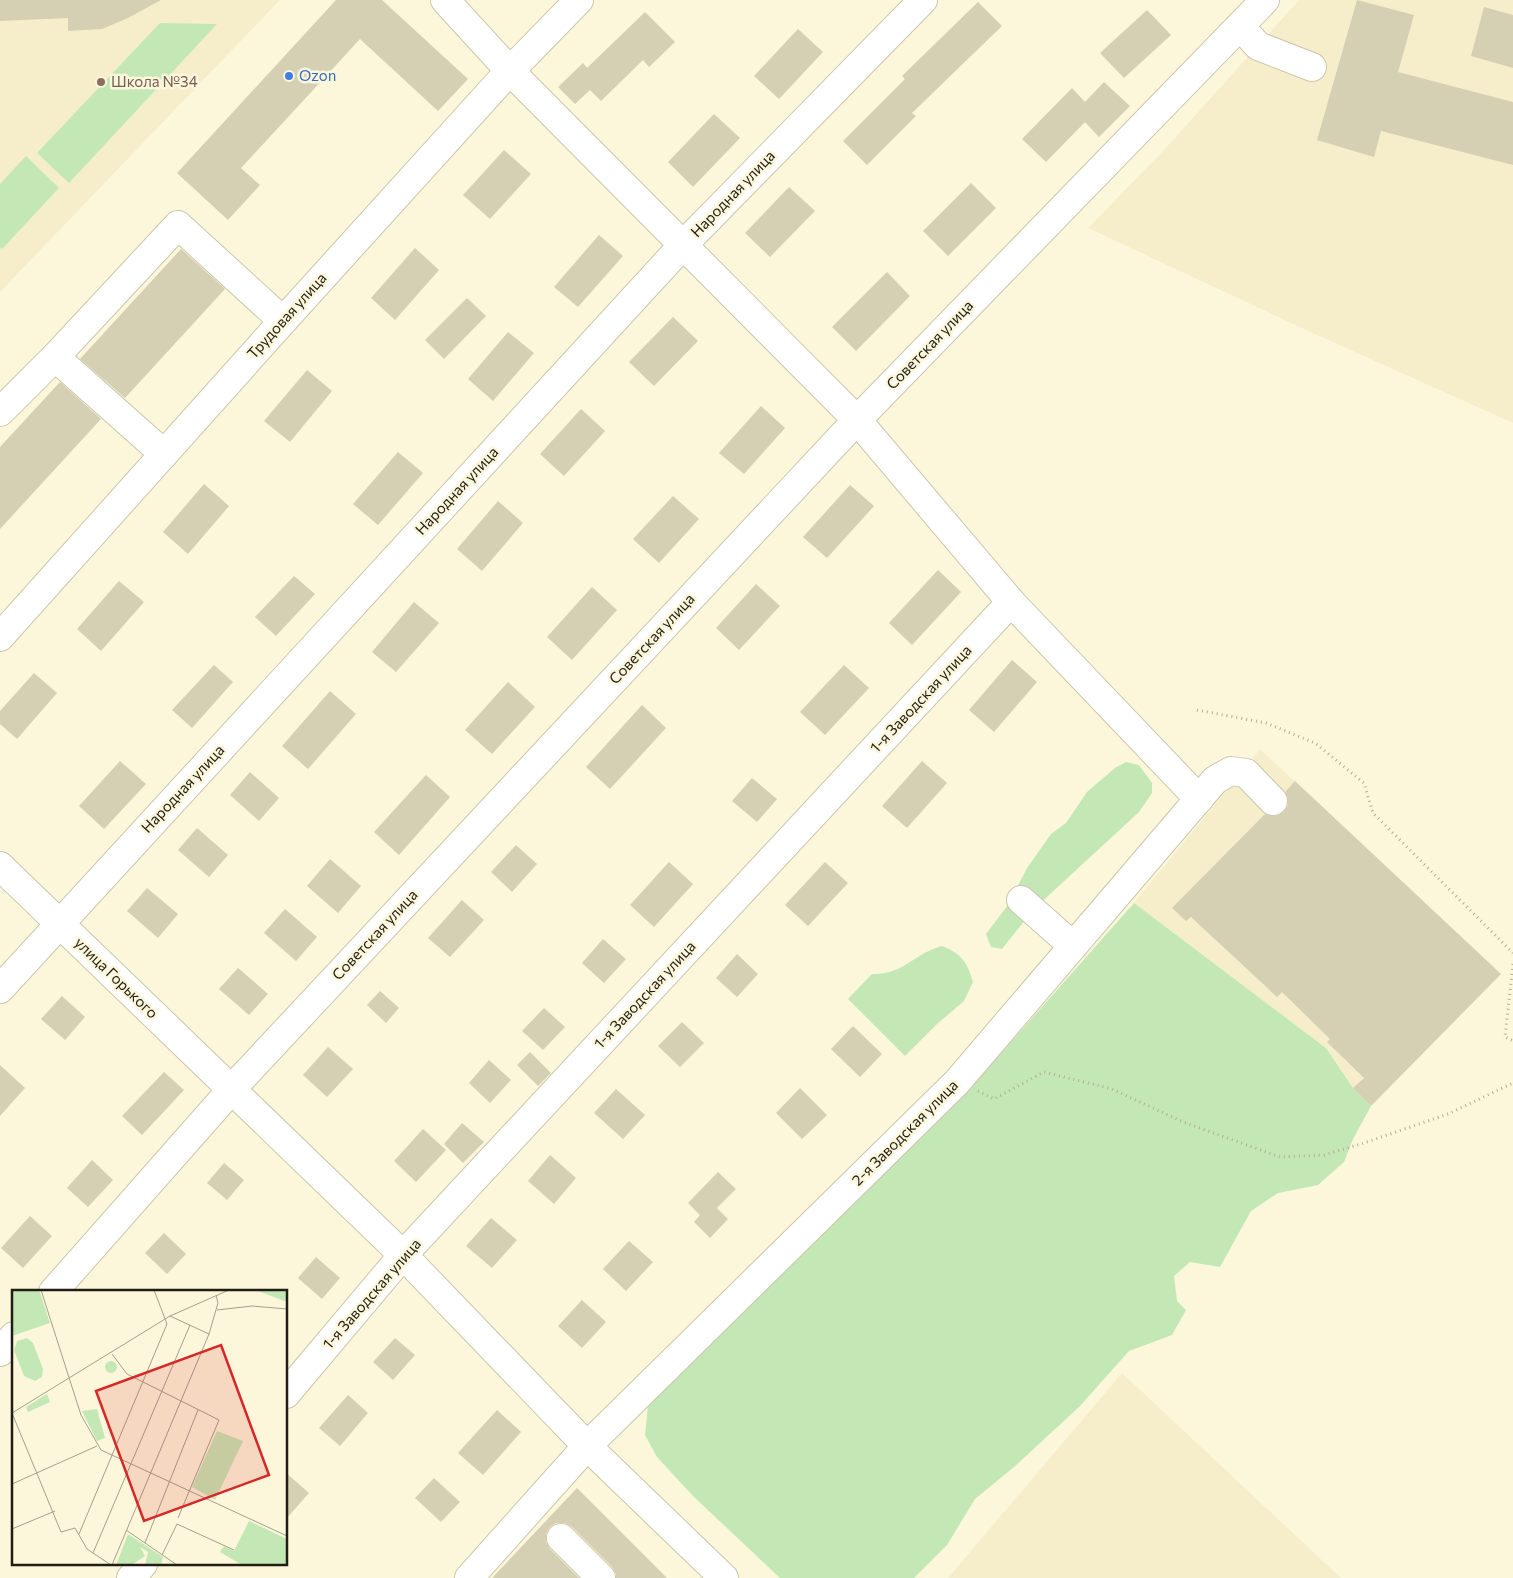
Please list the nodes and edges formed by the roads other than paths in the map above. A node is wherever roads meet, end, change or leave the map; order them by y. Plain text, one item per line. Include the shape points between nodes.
1 (445, 0) edge
2 (580, 0) edge
3 (923, 0) edge
4 (1265, 0) edge
5 (1240, 26) junction
6 (1312, 67) dead end
7 (510, 71) junction
8 (683, 245) junction
9 (283, 321) junction
10 (56, 358) junction
11 (0, 412) edge
12 (857, 420) junction
13 (164, 454) junction
14 (1011, 602) junction
15 (0, 637) edge
16 (1199, 798) junction
17 (1273, 801) dead end
18 (0, 866) edge
19 (1022, 900) dead end
20 (59, 923) junction
21 (1073, 946) junction
22 (0, 989) edge
23 (231, 1089) junction
24 (403, 1255) junction
25 (55, 1290) edge
26 (12, 1338) edge
27 (0, 1352) edge
28 (288, 1392) edge
29 (587, 1446) junction
30 (561, 1538) dead end
31 (141, 1566) edge
32 (131, 1578) edge
33 (469, 1578) edge
34 (601, 1578) edge
35 (724, 1578) edge

1 - 7 street
2 - 7 street, Трудовая улица
3 - 8 street, Народная улица
4 - 5 street, Советская улица
5 - 6 street via 1258,46
5 - 12 street, Советская улица
7 - 8 street
7 - 9 street, Трудовая улица
8 - 12 street
8 - 20 street, Народная улица
9 - 10 street via 178,225
9 - 13 street, Трудовая улица
10 - 11 street
10 - 13 street
12 - 14 street
12 - 23 street, Советская улица
13 - 15 street, Трудовая улица
14 - 16 street
14 - 24 street, 1-я Заводская улица
16 - 17 street, 2-я Заводская улица via 1215,780 1231,771 1246,773
16 - 21 street, 2-я Заводская улица
18 - 20 street, улица Горького
19 - 21 street
20 - 22 street, Народная улица
20 - 23 street, улица Горького
21 - 29 street, 2-я Заводская улица via 957,1082
23 - 24 street, улица Горького
23 - 25 street, Советская улица
24 - 28 street, 1-я Заводская улица
24 - 29 street, улица Горького
26 - 27 street
29 - 33 street, 2-я Заводская улица
29 - 35 street, улица Горького
30 - 34 street
31 - 32 street

